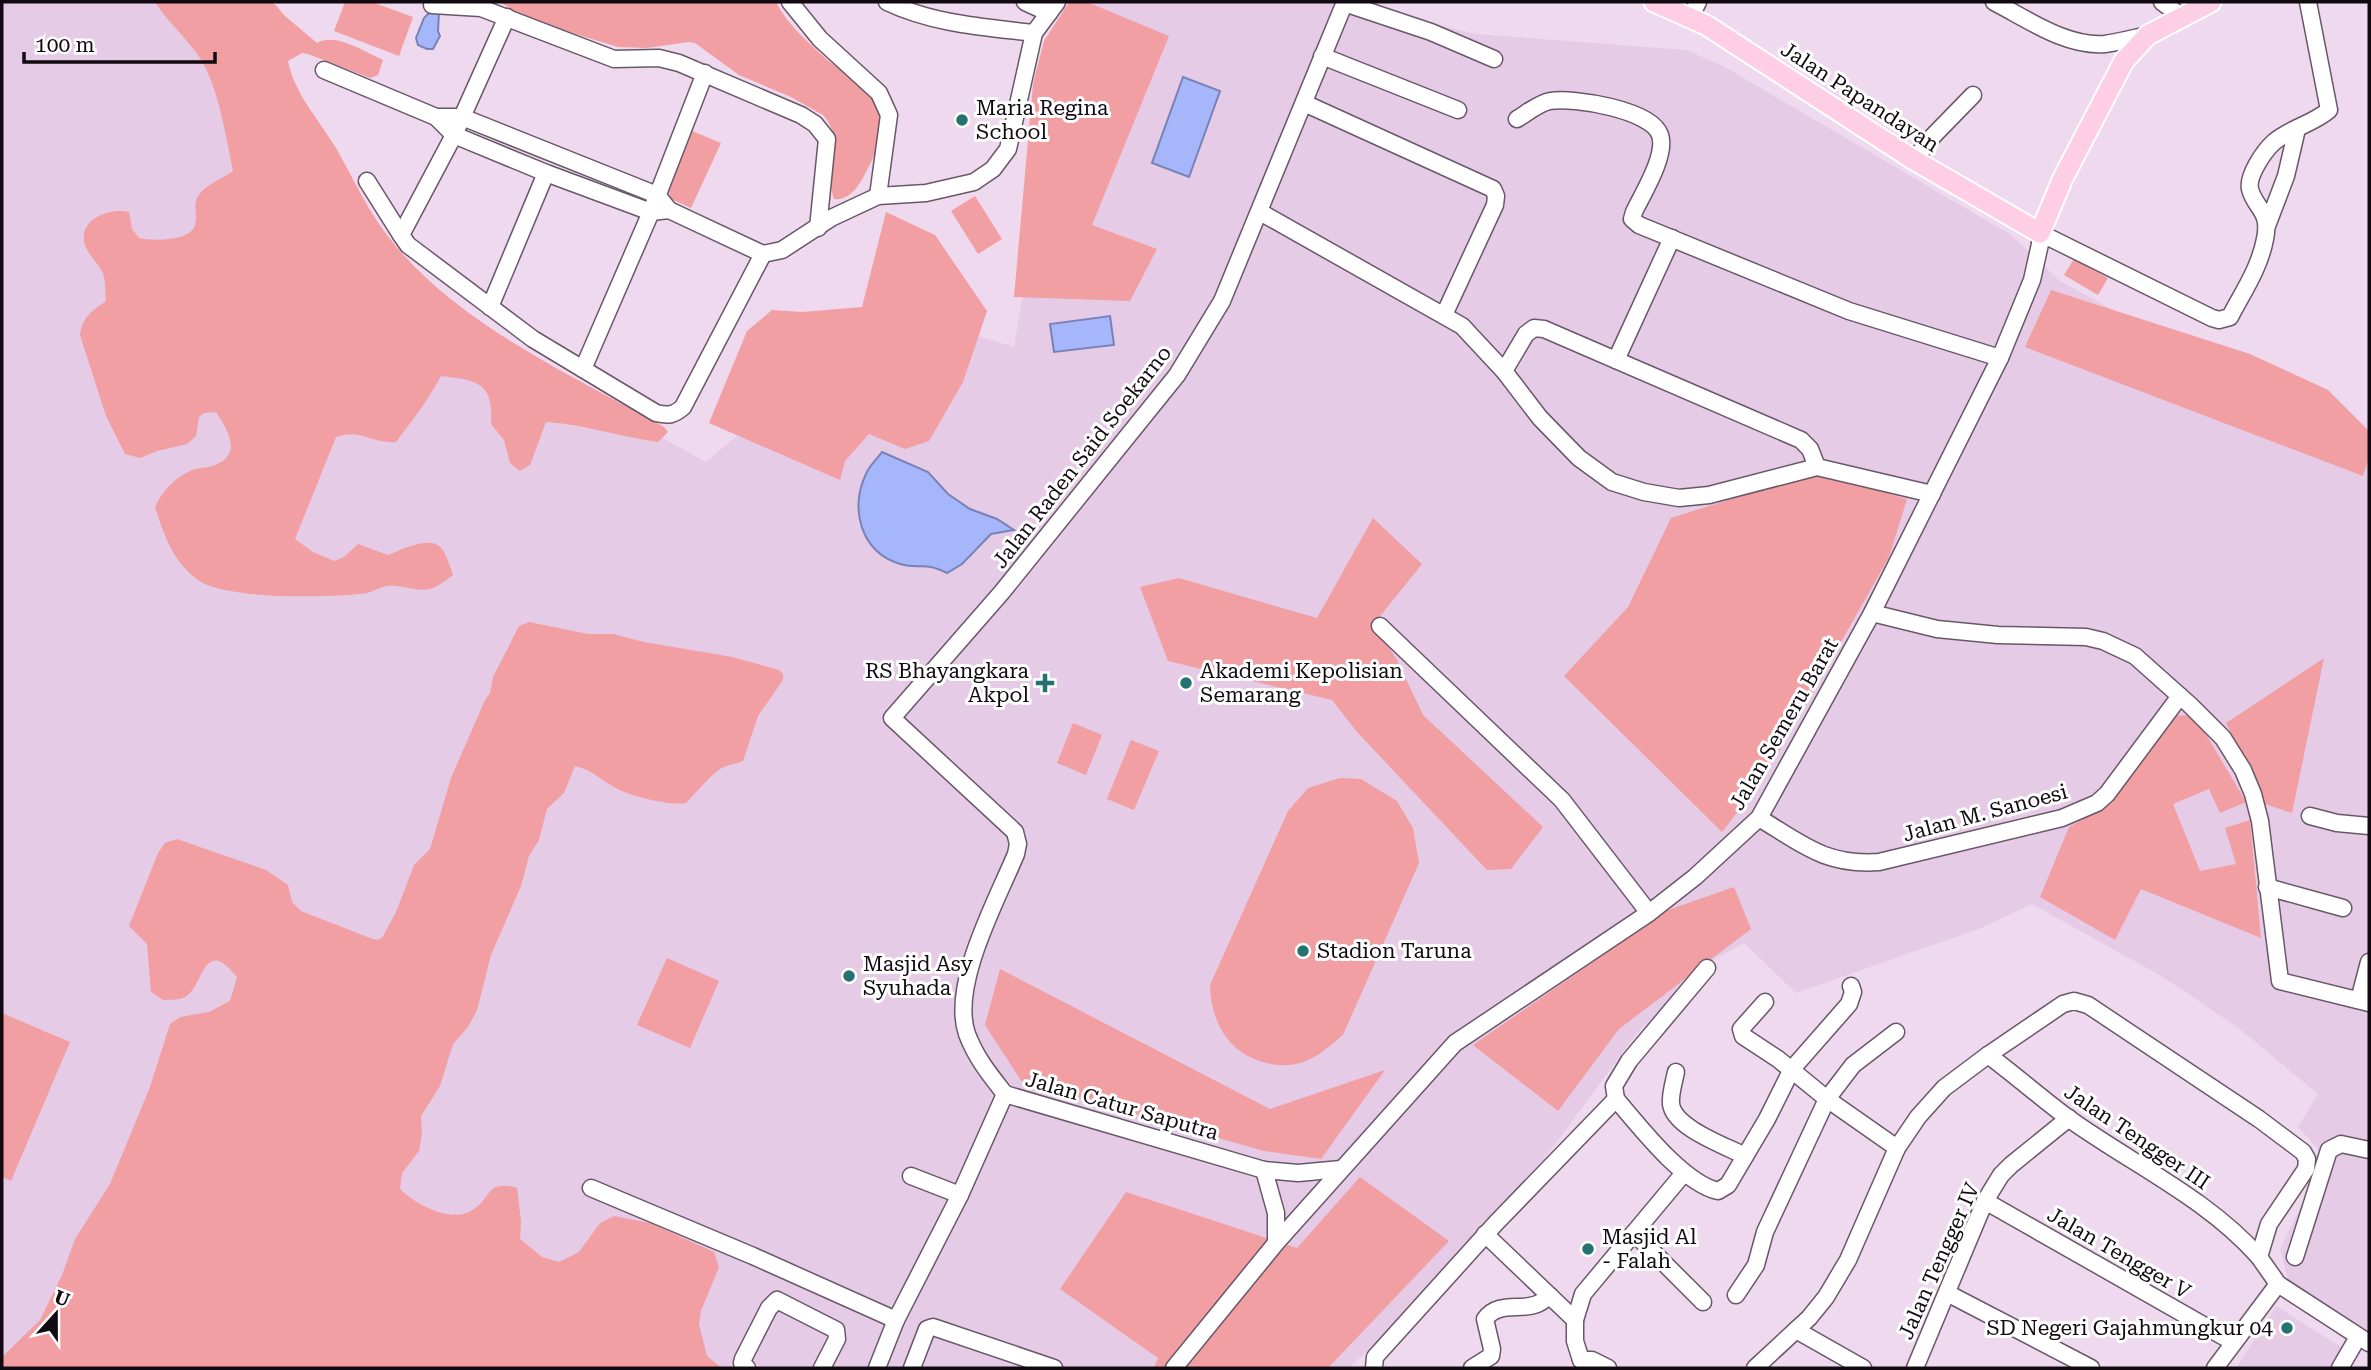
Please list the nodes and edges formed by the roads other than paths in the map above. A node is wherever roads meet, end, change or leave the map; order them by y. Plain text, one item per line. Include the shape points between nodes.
1 (790, 2) edge
2 (887, 2) edge
3 (1025, 2) edge
4 (1344, 2) edge
5 (1654, 2) edge
6 (1994, 2) edge
7 (2162, 2) edge
8 (2211, 2) edge
9 (2308, 2) edge
10 (432, 5) dead end
11 (1053, 7) edge
12 (1695, 9) edge
13 (2182, 16) junction
14 (508, 17) junction
15 (1034, 33) junction
16 (2148, 35) junction
17 (1322, 56) junction
18 (1494, 59) dead end
19 (324, 70) dead end
20 (705, 74) junction
21 (1973, 95) dead end
22 (1304, 103) junction
23 (1458, 110) dead end
24 (436, 117) junction
25 (462, 117) junction
26 (1517, 119) dead end
27 (2297, 129) junction
28 (454, 135) junction
29 (554, 153) junction
30 (1914, 160) junction
31 (546, 173) junction
32 (368, 181) dead end
33 (657, 195) junction
34 (878, 196) junction
35 (669, 210) junction
36 (650, 212) junction
37 (1260, 212) junction
38 (2267, 226) junction
39 (818, 228) junction
40 (2040, 233) junction
41 (401, 235) junction
42 (1672, 237) junction
43 (763, 254) junction
44 (490, 307) junction
45 (1444, 315) junction
46 (2000, 358) junction
47 (1616, 360) junction
48 (583, 369) junction
49 (1504, 371) junction
50 (1817, 467) junction
51 (1932, 494) junction
52 (1872, 612) junction
53 (1380, 626) dead end
54 (2180, 696) junction
55 (892, 718) joint
56 (2310, 816) dead end
57 (1759, 818) junction
58 (2369, 826) edge
59 (2267, 887) junction
60 (2343, 908) dead end
61 (1649, 914) junction
62 (2369, 962) edge
63 (1707, 968) dead end
64 (1852, 986) dead end
65 (2364, 1001) edge
66 (1765, 1002) dead end
67 (1896, 1032) dead end
68 (1988, 1055) junction
69 (1792, 1069) junction
70 (1676, 1072) dead end
71 (1005, 1094) junction
72 (1616, 1099) junction
73 (1827, 1099) junction
74 (2069, 1118) junction
75 (1897, 1148) junction
76 (2369, 1150) edge
77 (1745, 1156) junction
78 (1341, 1169) junction
79 (1264, 1170) junction
80 (1684, 1173) junction
81 (911, 1176) dead end
82 (591, 1188) dead end
83 (960, 1195) junction
84 (1985, 1201) junction
85 (2269, 1224) junction
86 (1634, 1233) junction
87 (1485, 1234) junction
88 (2239, 1234) junction
89 (1276, 1243) junction
90 (2259, 1257) junction
91 (2295, 1257) dead end
92 (2278, 1284) junction
93 (1947, 1293) junction
94 (1736, 1295) dead end
95 (1550, 1296) junction
96 (1703, 1303) dead end
97 (896, 1320) junction
98 (1574, 1320) junction
99 (1796, 1330) junction
100 (2364, 1340) edge
101 (2233, 1342) junction
102 (1576, 1364) edge
103 (747, 1368) edge
104 (822, 1368) edge
105 (878, 1368) edge
106 (912, 1368) edge
107 (1054, 1368) edge
108 (1174, 1368) edge
109 (1374, 1368) edge
110 (1472, 1368) edge
111 (1608, 1368) edge
112 (1755, 1368) edge
113 (1863, 1368) edge
114 (1915, 1368) edge
115 (2091, 1368) edge
116 (2215, 1368) edge
117 (2340, 1368) edge

1 - 34 street via 820,39 879,93 889,115
2 - 15 street via 954,23
3 - 11 street
4 - 17 street, Jalan Raden Said Soekarno
4 - 18 street
5 - 12 main road, Jalan Papandayan
6 - 16 street via 2082,42 2104,44
7 - 13 street
8 - 13 main road
9 - 27 street via 2329,108
10 - 14 street via 481,8
11 - 15 street
12 - 30 main road, Jalan Papandayan
13 - 16 main road
14 - 20 street via 614,60 659,58
14 - 25 street
15 - 34 street via 1008,149 993,169 974,182 926,193
16 - 40 main road via 2124,61
17 - 22 street, Jalan Raden Said Soekarno
17 - 23 street
19 - 24 street
20 - 33 street
20 - 39 street via 801,115 827,139
21 - 30 street
22 - 37 street, Jalan Raden Said Soekarno
22 - 45 street via 1493,189 1495,205
24 - 25 street
24 - 28 street
25 - 28 street
25 - 29 street
26 - 42 street via 1548,101 1580,100 1630,113 1655,127 1661,155 1632,219
27 - 38 street
27 - 38 street via 2272,143 2249,184
28 - 31 street
28 - 41 street
29 - 31 street via 541,162
29 - 33 street
30 - 40 main road, Jalan Papandayan
31 - 36 street
31 - 44 street
32 - 41 street
33 - 35 street
33 - 36 street
34 - 39 street
35 - 36 street
35 - 43 street
36 - 48 street
37 - 45 street
37 - 55 street, Jalan Raden Said Soekarno via 1216,312 1177,375 1002,592
38 - 40 street, Jalan Papandayan via 2257,265 2225,320 2212,318
39 - 43 street via 782,250
40 - 46 street, Jalan Semeru Barat via 2032,280
41 - 44 street
42 - 46 street via 1849,311
42 - 47 street
43 - 48 street via 675,415 656,413
44 - 48 street
45 - 49 street via 1462,326
46 - 51 street, Jalan Semeru Barat
47 - 49 street via 1534,328
47 - 50 street via 1801,440
49 - 50 street via 1579,458 1612,482 1644,492 1679,499 1709,495
50 - 51 street
51 - 52 street, Jalan Semeru Barat
52 - 54 street via 1937,629 2086,636 2135,656
52 - 57 street, Jalan Semeru Barat
53 - 61 street via 1562,800
54 - 57 street, Jalan M. Sanoesi via 2107,794 2062,818 1879,862 1846,863 1821,856
54 - 59 street via 2223,738 2243,770 2260,821
55 - 71 street, Jalan Catur Saputra via 1015,832 1016,854 973,956 963,1008 973,1048
56 - 58 street
57 - 61 street, Jalan Semeru Barat
59 - 60 street
59 - 65 street via 2280,981
61 - 78 street, Jalan Semeru Barat via 1455,1043
62 - 65 street
63 - 72 street via 1629,1062 1614,1086
64 - 69 street via 1849,1004
66 - 69 street via 1740,1032
67 - 73 street via 1853,1065
68 - 74 street, Jalan Tengger III
68 - 75 street via 1944,1088
68 - 85 street via 2063,1004 2088,1005 2303,1152 2306,1169
69 - 73 street
69 - 77 street
70 - 77 street via 1671,1107 1676,1117 1690,1129
71 - 79 street, Jalan Catur Saputra
71 - 83 street
72 - 80 street
72 - 87 street
73 - 75 street
73 - 94 street via 1765,1232 1756,1265
74 - 84 street, Jalan Tengger IV via 2011,1165
74 - 88 street, Jalan Tengger III
75 - 99 street via 1848,1260 1826,1297
76 - 91 street via 2341,1144 2331,1147
77 - 80 street via 1728,1185 1718,1191
78 - 79 street, Jalan Catur Saputra
78 - 89 street, Jalan Semeru Barat
79 - 89 street via 1273,1194
80 - 86 street
81 - 83 street
82 - 97 street
83 - 97 street
84 - 93 street, Jalan Tengger IV
84 - 101 street, Jalan Tengger V
85 - 88 street
85 - 90 street
86 - 96 street
86 - 98 street via 1583,1294
87 - 95 street
87 - 109 street via 1375,1357
88 - 90 street, Jalan Tengger III
89 - 108 street, Jalan Semeru Barat
90 - 92 street, Jalan Tengger III
92 - 100 street
92 - 101 street
93 - 114 street, Jalan Tengger IV
93 - 115 street
95 - 98 street
95 - 110 street via 1534,1305 1489,1314 1485,1319 1490,1356
97 - 105 street
98 - 102 street
99 - 112 street
99 - 113 street
100 - 117 street
101 - 116 street
102 - 111 street via 1592,1360
103 - 104 street via 743,1359 777,1300 836,1330 837,1339
106 - 107 street via 922,1336 933,1327

